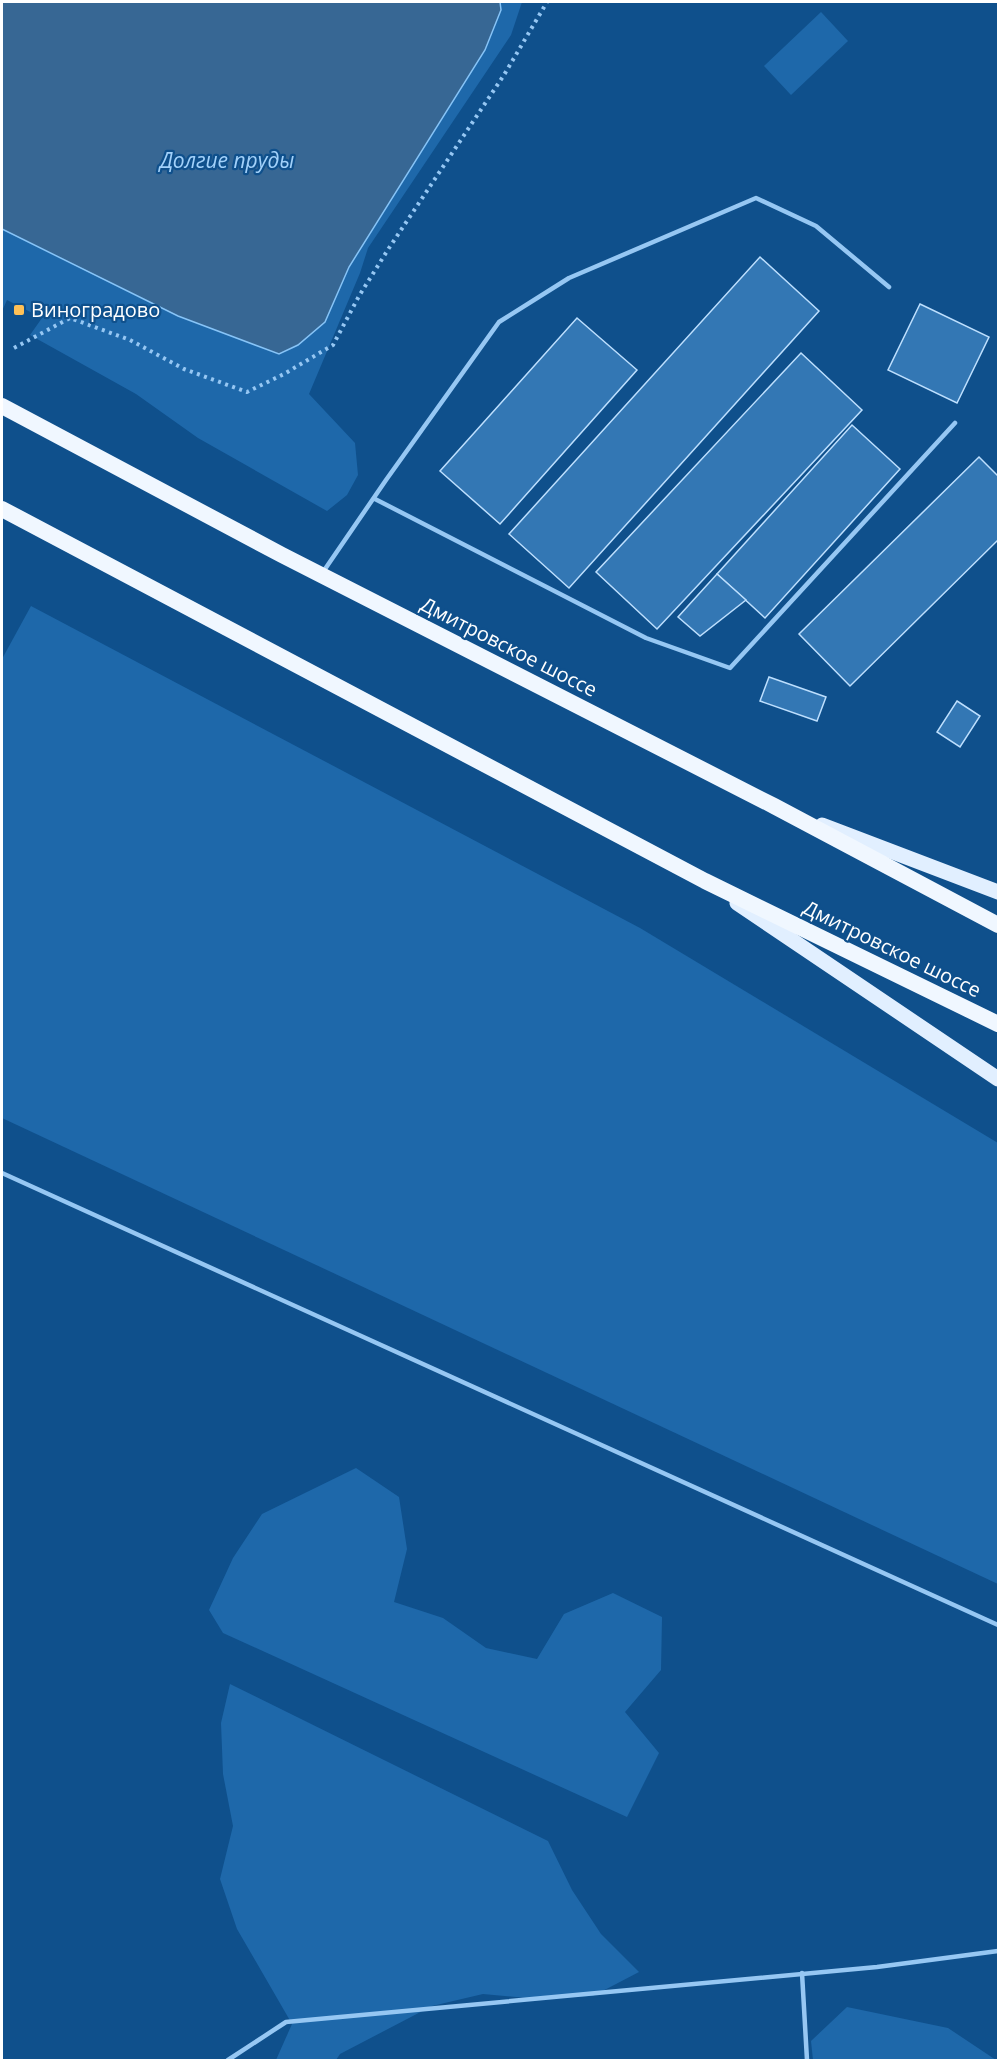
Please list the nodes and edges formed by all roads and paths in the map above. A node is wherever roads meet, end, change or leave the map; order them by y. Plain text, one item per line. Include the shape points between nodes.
1 (547, 2) edge
2 (889, 287) dead end
3 (14, 348) dead end
4 (2, 406) edge
5 (955, 423) dead end
6 (375, 499) junction
7 (2, 509) edge
8 (321, 575) junction
9 (774, 806) junction
10 (705, 881) junction
11 (999, 892) edge
12 (999, 925) edge
13 (999, 1024) edge
14 (999, 1080) edge
15 (2, 1173) edge
16 (999, 1624) edge
17 (999, 1952) edge
18 (802, 1974) junction
19 (228, 2061) edge
20 (807, 2061) edge

1 - 3 path via 504,75 359,296 333,345 247,392 184,369 130,340 70,318
2 - 6 lane via 816,226 756,198 569,278 499,322
4 - 8 highway, Дмитровское шоссе
5 - 6 lane via 730,668 646,638
6 - 8 lane
7 - 10 highway, Дмитровское шоссе
8 - 9 highway, Дмитровское шоссе
9 - 11 main road
9 - 12 highway, Дмитровское шоссе
10 - 13 highway, Дмитровское шоссе
10 - 14 main road
15 - 16 lane
17 - 18 lane
18 - 19 lane via 286,2022
18 - 20 lane

